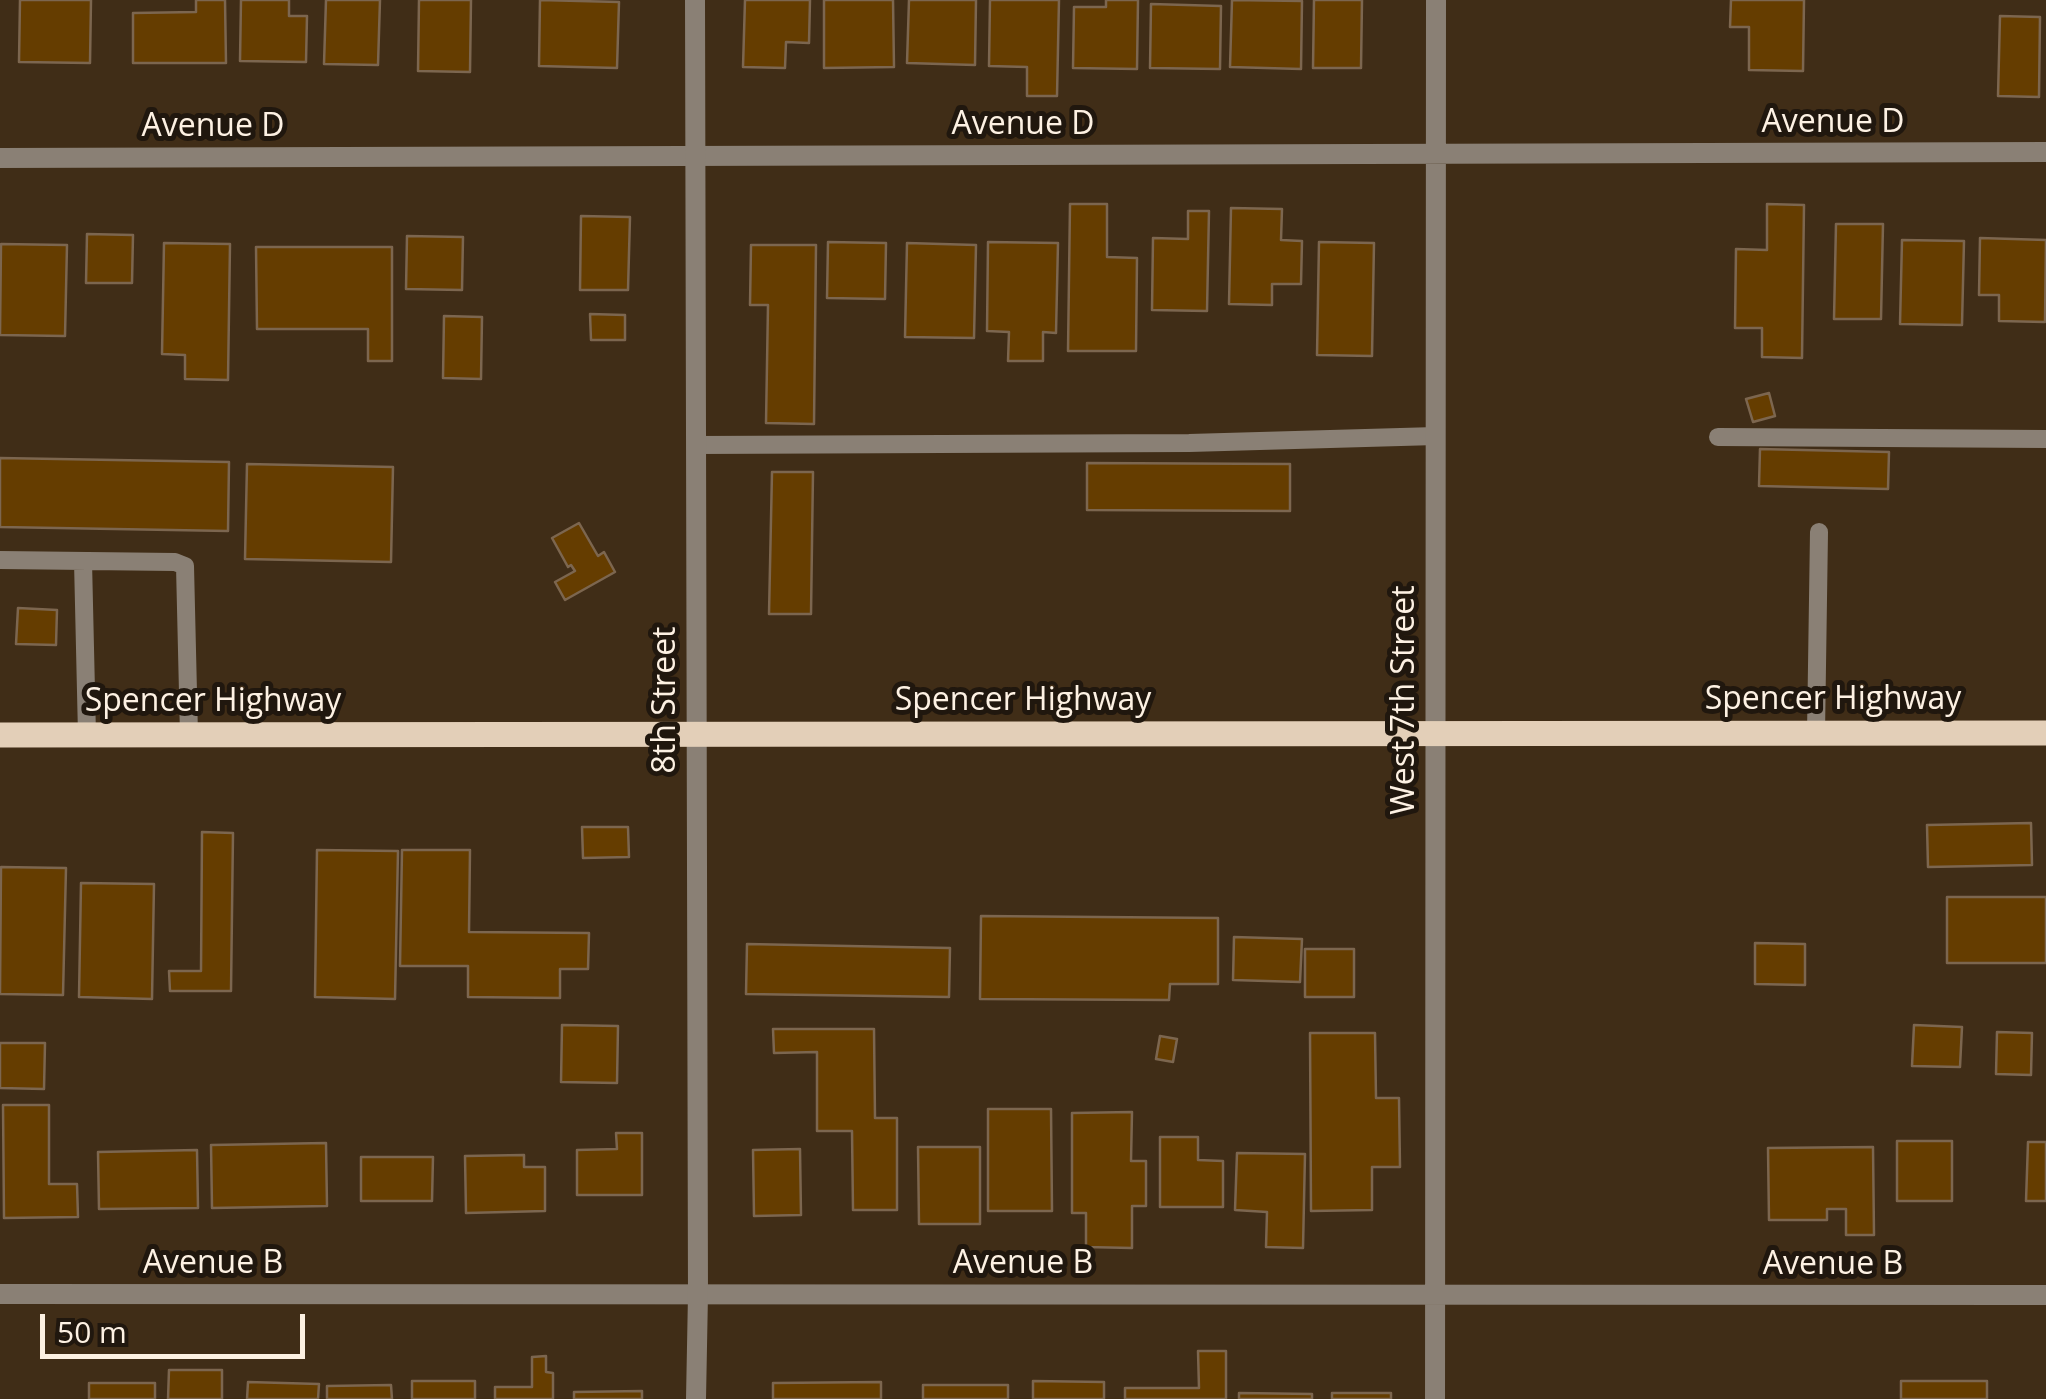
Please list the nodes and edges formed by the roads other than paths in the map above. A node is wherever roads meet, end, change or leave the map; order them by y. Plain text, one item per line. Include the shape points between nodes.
1 (695, 0) edge
2 (1436, 0) edge
3 (2046, 152) edge
4 (1436, 154) junction
5 (695, 156) junction
6 (0, 158) edge
7 (1436, 436) junction
8 (1718, 438) dead end
9 (2046, 439) edge
10 (696, 446) junction
11 (1819, 532) dead end
12 (0, 560) edge
13 (84, 561) junction
14 (1435, 733) junction
15 (1816, 733) junction
16 (2046, 733) edge
17 (696, 734) junction
18 (0, 735) edge
19 (86, 735) junction
20 (188, 735) junction
21 (0, 1294) edge
22 (698, 1294) junction
23 (1435, 1295) junction
24 (2046, 1295) edge
25 (696, 1399) edge
26 (1435, 1399) edge

1 - 5 street, 8th Street
2 - 4 street, West 7th Street
3 - 4 street, Avenue D
4 - 5 street, Avenue D
4 - 7 street, West 7th Street
5 - 6 street, Avenue D
5 - 10 street, 8th Street
7 - 10 lane
7 - 14 street, West 7th Street
8 - 9 lane
10 - 17 street, 8th Street
11 - 15 lane
12 - 13 lane
13 - 19 lane
13 - 20 lane via 185,566
14 - 15 main road, Spencer Highway
14 - 17 main road, Spencer Highway
14 - 23 street, West 7th Street
15 - 16 main road, Spencer Highway
17 - 20 main road, Spencer Highway
17 - 22 street, 8th Street
18 - 19 main road, Spencer Highway
19 - 20 main road, Spencer Highway
21 - 22 street, Avenue B
22 - 23 street, Avenue B
22 - 25 street, 8th Street
23 - 24 street, Avenue B
23 - 26 street, West 7th Street

